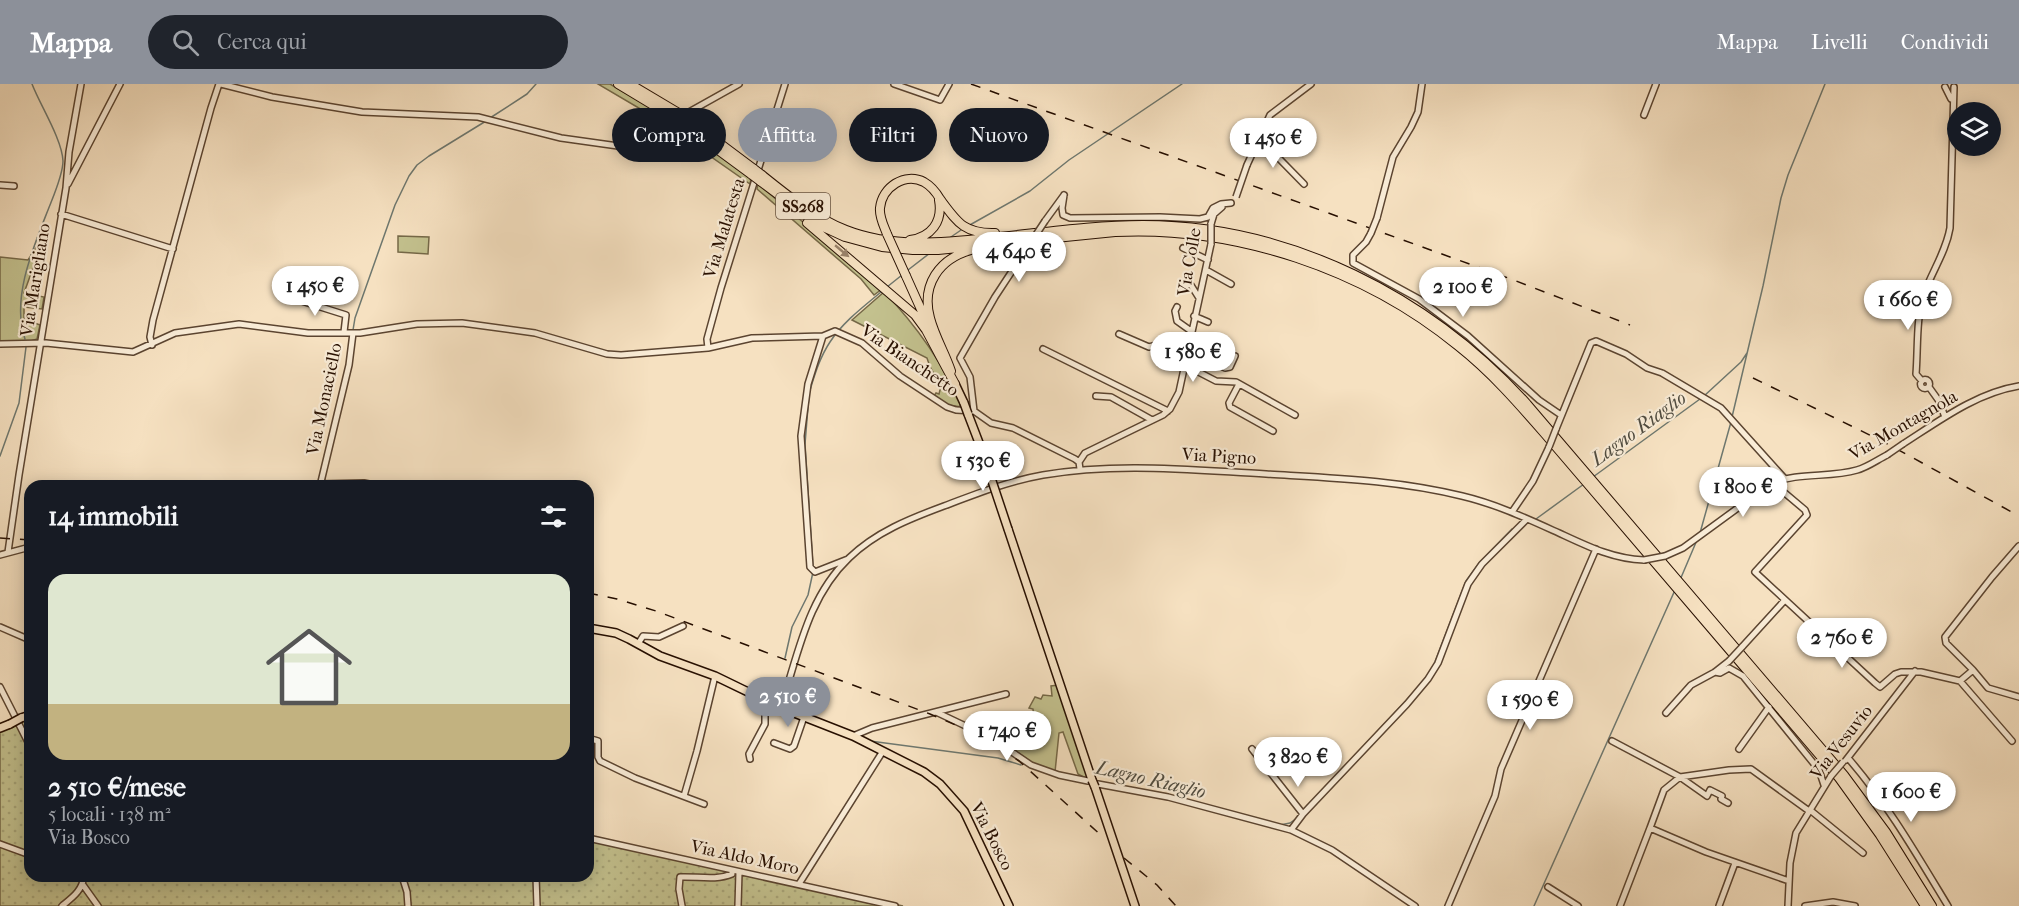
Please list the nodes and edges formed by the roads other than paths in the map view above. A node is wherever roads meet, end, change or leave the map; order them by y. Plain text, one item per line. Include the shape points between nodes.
1 (81, 84) edge
2 (120, 84) edge
3 (220, 84) edge
4 (618, 84) edge
5 (630, 84) edge
6 (739, 84) edge
7 (785, 84) edge
8 (894, 84) edge
9 (1311, 84) edge
10 (1422, 84) edge
11 (1656, 84) edge
12 (1944, 85) edge
13 (1955, 85) edge
14 (948, 87) edge
15 (1951, 102) edge
16 (1952, 102) edge
17 (663, 108) edge
18 (665, 108) edge
19 (1644, 115) dead end
20 (1259, 138) junction
21 (69, 152) junction
22 (83, 152) junction
23 (726, 152) edge
24 (1953, 156) edge
25 (68, 166) junction
26 (78, 166) junction
27 (761, 178) junction
28 (0, 184) edge
29 (1304, 184) dead end
30 (14, 186) dead end
31 (66, 188) junction
32 (938, 196) junction
33 (782, 199) junction
34 (1232, 202) junction
35 (61, 213) junction
36 (847, 230) junction
37 (1043, 233) junction
38 (1054, 238) junction
39 (937, 246) junction
40 (1183, 248) dead end
41 (173, 249) junction
42 (1208, 260) junction
43 (1206, 270) junction
44 (1231, 284) dead end
45 (1185, 288) dead end
46 (292, 298) dead end
47 (1198, 298) junction
48 (1177, 307) dead end
49 (1194, 316) junction
50 (1208, 322) dead end
51 (1191, 331) junction
52 (344, 332) junction
53 (353, 333) junction
54 (1119, 334) dead end
55 (823, 336) junction
56 (40, 343) junction
57 (0, 344) edge
58 (152, 345) junction
59 (708, 348) junction
60 (1043, 349) dead end
61 (1188, 352) junction
62 (1234, 356) dead end
63 (1185, 366) junction
64 (955, 384) junction
65 (1239, 384) junction
66 (2019, 386) edge
67 (1096, 396) dead end
68 (1939, 401) junction
69 (1168, 411) junction
70 (1954, 412) junction
71 (971, 413) junction
72 (1295, 415) dead end
73 (1561, 416) junction
74 (1945, 417) junction
75 (1152, 420) junction
76 (1273, 431) dead end
77 (1079, 462) junction
78 (1080, 469) junction
79 (1785, 479) junction
80 (321, 480) edge
81 (1773, 483) junction
82 (1512, 512) junction
83 (1527, 519) junction
84 (1692, 542) joint
85 (2019, 546) edge
86 (24, 548) edge
87 (1596, 549) junction
88 (8, 552) junction
89 (0, 555) edge
90 (848, 559) junction
91 (1784, 601) junction
92 (683, 626) dead end
93 (0, 627) edge
94 (594, 629) edge
95 (24, 637) edge
96 (638, 644) junction
97 (1972, 670) junction
98 (1915, 671) junction
99 (1715, 672) junction
100 (715, 676) junction
101 (1961, 680) junction
102 (0, 687) edge
103 (1006, 694) dead end
104 (2019, 697) edge
105 (768, 702) junction
106 (779, 707) junction
107 (1769, 707) junction
108 (936, 711) junction
109 (1666, 713) dead end
110 (24, 717) edge
111 (804, 717) junction
112 (0, 728) edge
113 (24, 734) edge
114 (854, 736) junction
115 (594, 740) edge
116 (1612, 741) dead end
117 (2012, 741) dead end
118 (774, 743) dead end
119 (1252, 749) dead end
120 (1739, 749) dead end
121 (883, 751) junction
122 (750, 759) dead end
123 (1846, 760) junction
124 (1680, 777) junction
125 (1093, 783) junction
126 (1824, 785) junction
127 (684, 796) junction
128 (1728, 803) dead end
129 (704, 804) dead end
130 (1810, 811) junction
131 (1303, 814) junction
132 (1650, 828) junction
133 (1291, 830) junction
134 (594, 839) edge
135 (0, 844) edge
136 (24, 853) edge
137 (1863, 853) dead end
138 (1735, 863) junction
139 (736, 871) junction
140 (1789, 881) junction
141 (83, 882) edge
142 (404, 882) edge
143 (536, 882) edge
144 (799, 884) junction
145 (83, 885) junction
146 (1548, 887) dead end
147 (62, 906) edge
148 (98, 906) edge
149 (408, 906) edge
150 (537, 906) edge
151 (682, 906) edge
152 (738, 906) edge
153 (895, 906) edge
154 (1009, 906) edge
155 (1135, 906) edge
156 (1415, 906) edge
157 (1448, 906) edge
158 (1578, 906) edge
159 (1620, 906) edge
160 (1719, 906) edge
161 (1788, 906) edge
162 (1805, 906) edge
163 (1855, 906) edge
164 (1925, 906) edge
165 (1932, 906) edge
166 (1948, 906) edge

1 - 21 street, Via Marigliano
2 - 22 street
3 - 6 street via 362,112 478,117 574,141 618,146 639,140
3 - 41 street via 210,108
4 - 17 highway, SS268
5 - 18 highway, SS268
7 - 59 street, Via Malatesta via 721,288
8 - 14 street via 940,100
9 - 20 street, Via Colle via 1270,115
10 - 73 street, bridge via 1418,112 1393,157 1377,218 1352,261 1419,299
11 - 19 street
12 - 13 street
12 - 15 street
13 - 16 street
20 - 29 street
20 - 34 street, Via Colle, bridge
21 - 22 street
21 - 25 street, Via Marigliano
22 - 25 street
22 - 26 street
23 - 27 highway, SS268, bridge
24 - 68 street via 1948,241 1923,297 1916,374 1922,381 1928,380
25 - 26 street
25 - 31 street, Via Marigliano
26 - 31 street
27 - 33 highway, SS268
27 - 36 highway, SS268
28 - 30 street
31 - 35 street, Via Marigliano
32 - 36 highway via 938,221 930,232 918,238 896,239
32 - 37 highway via 965,228 987,234
32 - 64 highway, bridge via 930,186 909,179 895,183 885,193 880,207 887,234
33 - 39 highway, SS268 via 819,225 845,237 882,247 925,250
33 -> 64 highway via 905,304 922,323
34 - 42 street, Via Colle, bridge via 1214,214
34 - 71 street, bridge via 1213,208 1208,217 1200,219 1070,218 1062,212 1064,195 959,356 970,378
35 - 41 street
35 - 56 street, Via Marigliano
36 - 39 highway, SS268 via 883,240
37 - 39 highway, SS268
37 - 165 highway, SS268 via 1155,225 1200,229 1257,241 1313,258 1376,285 1453,334 1527,404 1829,756 1886,832
38 - 39 highway, SS268
38 - 64 highway via 962,253 938,269 928,292 928,309
38 - 164 highway, SS268 via 1155,231 1199,235 1255,247 1311,263 1373,291 1458,346 1522,408 1824,759 1869,818
40 - 42 street
41 - 58 street via 153,320
42 - 43 street, Via Colle
43 - 44 street
43 - 47 street, Via Colle
45 - 47 street via 1189,282
46 - 52 street via 346,315
47 - 49 street, Via Colle
48 - 51 street via 1177,321
49 - 50 street
49 - 51 street, Via Colle
51 - 61 street, Via Colle
52 - 53 street, Via Bianchetto
52 - 58 street, Via Bianchetto via 308,333 229,324 175,333
53 - 59 street, Via Bianchetto via 452,323 535,333 614,355
53 - 80 street, Via Monaciello
54 - 61 street via 1149,347 1159,344
55 - 59 street, Via Bianchetto via 752,338
55 - 71 street, Via Bianchetto via 838,332 862,343 900,376 947,407
55 - 90 street, Via Pigno via 806,391 801,436 810,567 813,573
56 - 57 street, Via Bianchetto
56 - 58 street, Via Bianchetto via 128,352
56 - 88 street, Via Marigliano
60 - 69 street
61 - 62 street via 1225,368 1230,367
61 - 63 street, Via Colle
63 - 65 street via 1216,381
63 - 69 street, Via Colle via 1179,392
64 - 71 main road, bridge
65 - 72 street
65 - 76 street via 1230,406
66 - 70 street, Via Montagnola via 1989,394
67 - 75 street via 1111,397
68 - 70 street
68 - 74 street
69 - 75 street
70 - 74 street, Via Montagnola
71 - 77 street, Via Bianchetto via 1013,428
71 - 125 main road, bridge
73 - 79 street via 1593,341 1601,342 1721,408
73 - 82 street, bridge via 1533,481
74 - 79 street, Via Montagnola, bridge via 1866,467
75 - 77 street via 1085,453
77 - 78 street
78 - 82 street, Via Pigno via 1155,468 1393,482 1464,496
78 - 90 street, Via Pigno via 1017,481 920,515 882,532
79 - 81 street, Via Montagnola
81 - 84 street, Via Montagnola
81 - 91 street via 1807,515 1755,572
82 - 83 street, Via Pigno
83 - 87 street, Via Pigno
83 - 131 street via 1482,564 1468,584 1438,663 1428,679
84 - 87 street, Via Pigno, bridge via 1675,553 1644,560 1613,556
85 - 97 street via 1945,637
86 - 88 street
87 - 157 street via 1501,769 1497,789
88 - 89 street
90 - 106 street, Via Pigno via 818,598
91 - 98 street via 1880,687 1895,674
91 - 99 street, bridge
92 - 96 street via 659,637 643,636
93 - 95 street
94 - 96 main road, Via Bosco via 616,633
96 - 100 main road, Via Bosco
97 - 101 street
97 - 104 street via 1988,688
98 - 101 street
98 - 123 street, Via Vesuvio
99 - 107 street via 1733,669
99 - 109 street via 1691,686
100 - 105 main road, Via Bosco
100 - 127 street
101 - 117 street
102 - 113 street
103 - 108 street
105 - 106 main road, Via Bosco
105 - 122 street via 765,724
106 - 111 main road, Via Bosco
107 - 120 street
107 - 126 street via 1819,770
108 - 114 street
108 - 125 street via 993,739 1031,765
110 - 112 main road, bridge
111 - 114 main road, Via Bosco
111 - 118 street via 794,746 790,749
114 - 121 main road, Via Bosco
115 - 127 street via 598,741 600,761
116 - 124 street
119 - 131 street
121 - 144 street
121 - 154 main road, Via Bosco via 934,779 958,802
123 - 126 street, Via Vesuvio, bridge
123 - 166 street via 1877,794 1905,834
124 - 128 street via 1707,796 1710,790
124 - 130 street via 1751,769
124 - 132 street via 1664,790
125 - 133 street via 1168,797
125 - 155 main road
126 - 130 street, Via Vesuvio
127 - 129 street
130 - 137 street
130 - 140 street, Via Vesuvio via 1796,833
131 - 133 street
132 - 138 street
132 - 159 street
133 - 156 street via 1332,850
134 - 139 street, Via Aldo Moro
135 - 136 street
138 - 140 street
138 - 160 street
139 - 144 street, Via Aldo Moro
139 - 151 street via 728,876 702,879 680,877
139 - 152 street
140 - 161 street, Via Vesuvio
141 - 145 street
142 - 149 street
143 - 150 street
144 - 153 street, Via Aldo Moro
145 - 147 street
145 - 148 street
146 - 158 street
162 - 163 street via 1833,902

